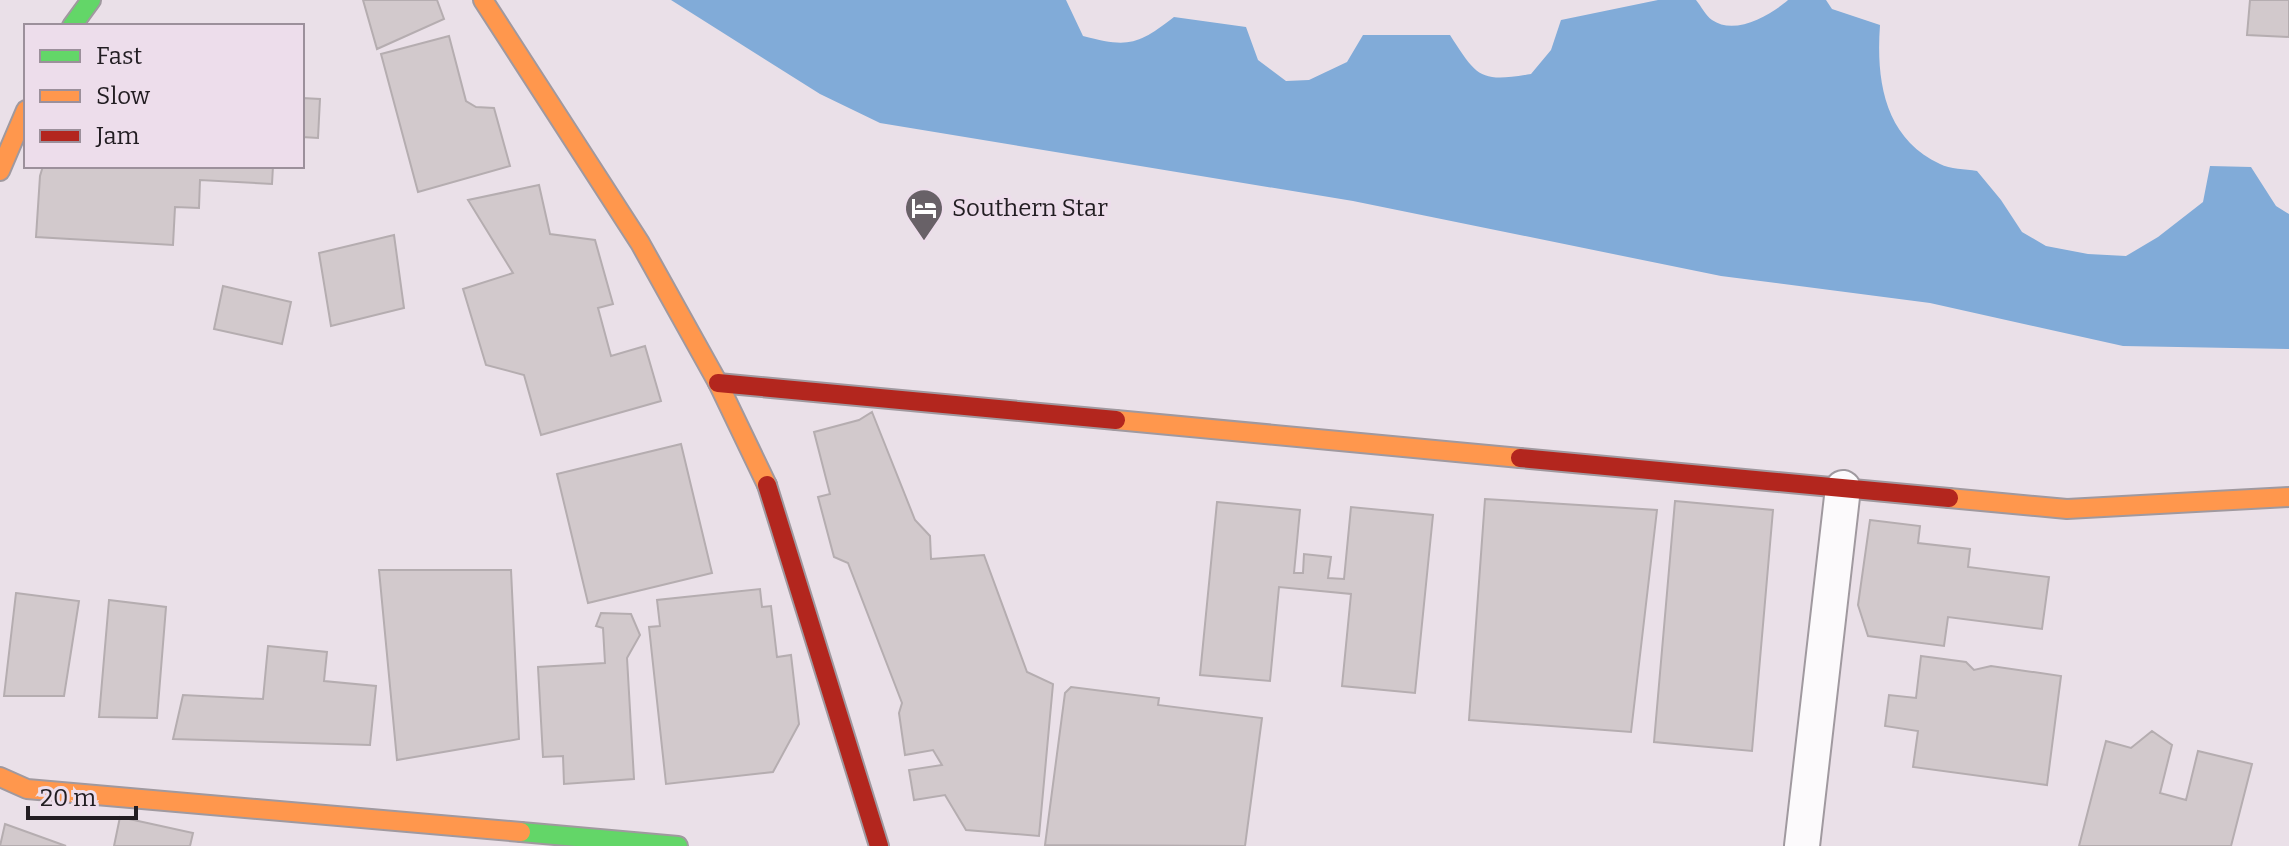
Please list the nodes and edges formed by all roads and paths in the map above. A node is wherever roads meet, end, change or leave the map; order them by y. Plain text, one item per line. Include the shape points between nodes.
1 (91, 0) edge
2 (483, 0) edge
3 (73, 24) edge
4 (24, 115) edge
5 (0, 171) edge
6 (718, 383) junction
7 (1843, 488) junction
8 (2289, 497) edge
9 (0, 777) edge
10 (27, 789) junction
11 (0, 799) edge
12 (678, 846) edge
13 (879, 846) edge
14 (1802, 846) edge

1 - 3 main road
2 - 6 main road via 640,243
4 - 5 main road
6 - 7 main road
6 - 13 main road via 769,490
7 - 8 main road via 2067,509
7 - 14 street
9 - 10 main road
10 - 11 main road
10 - 12 main road

